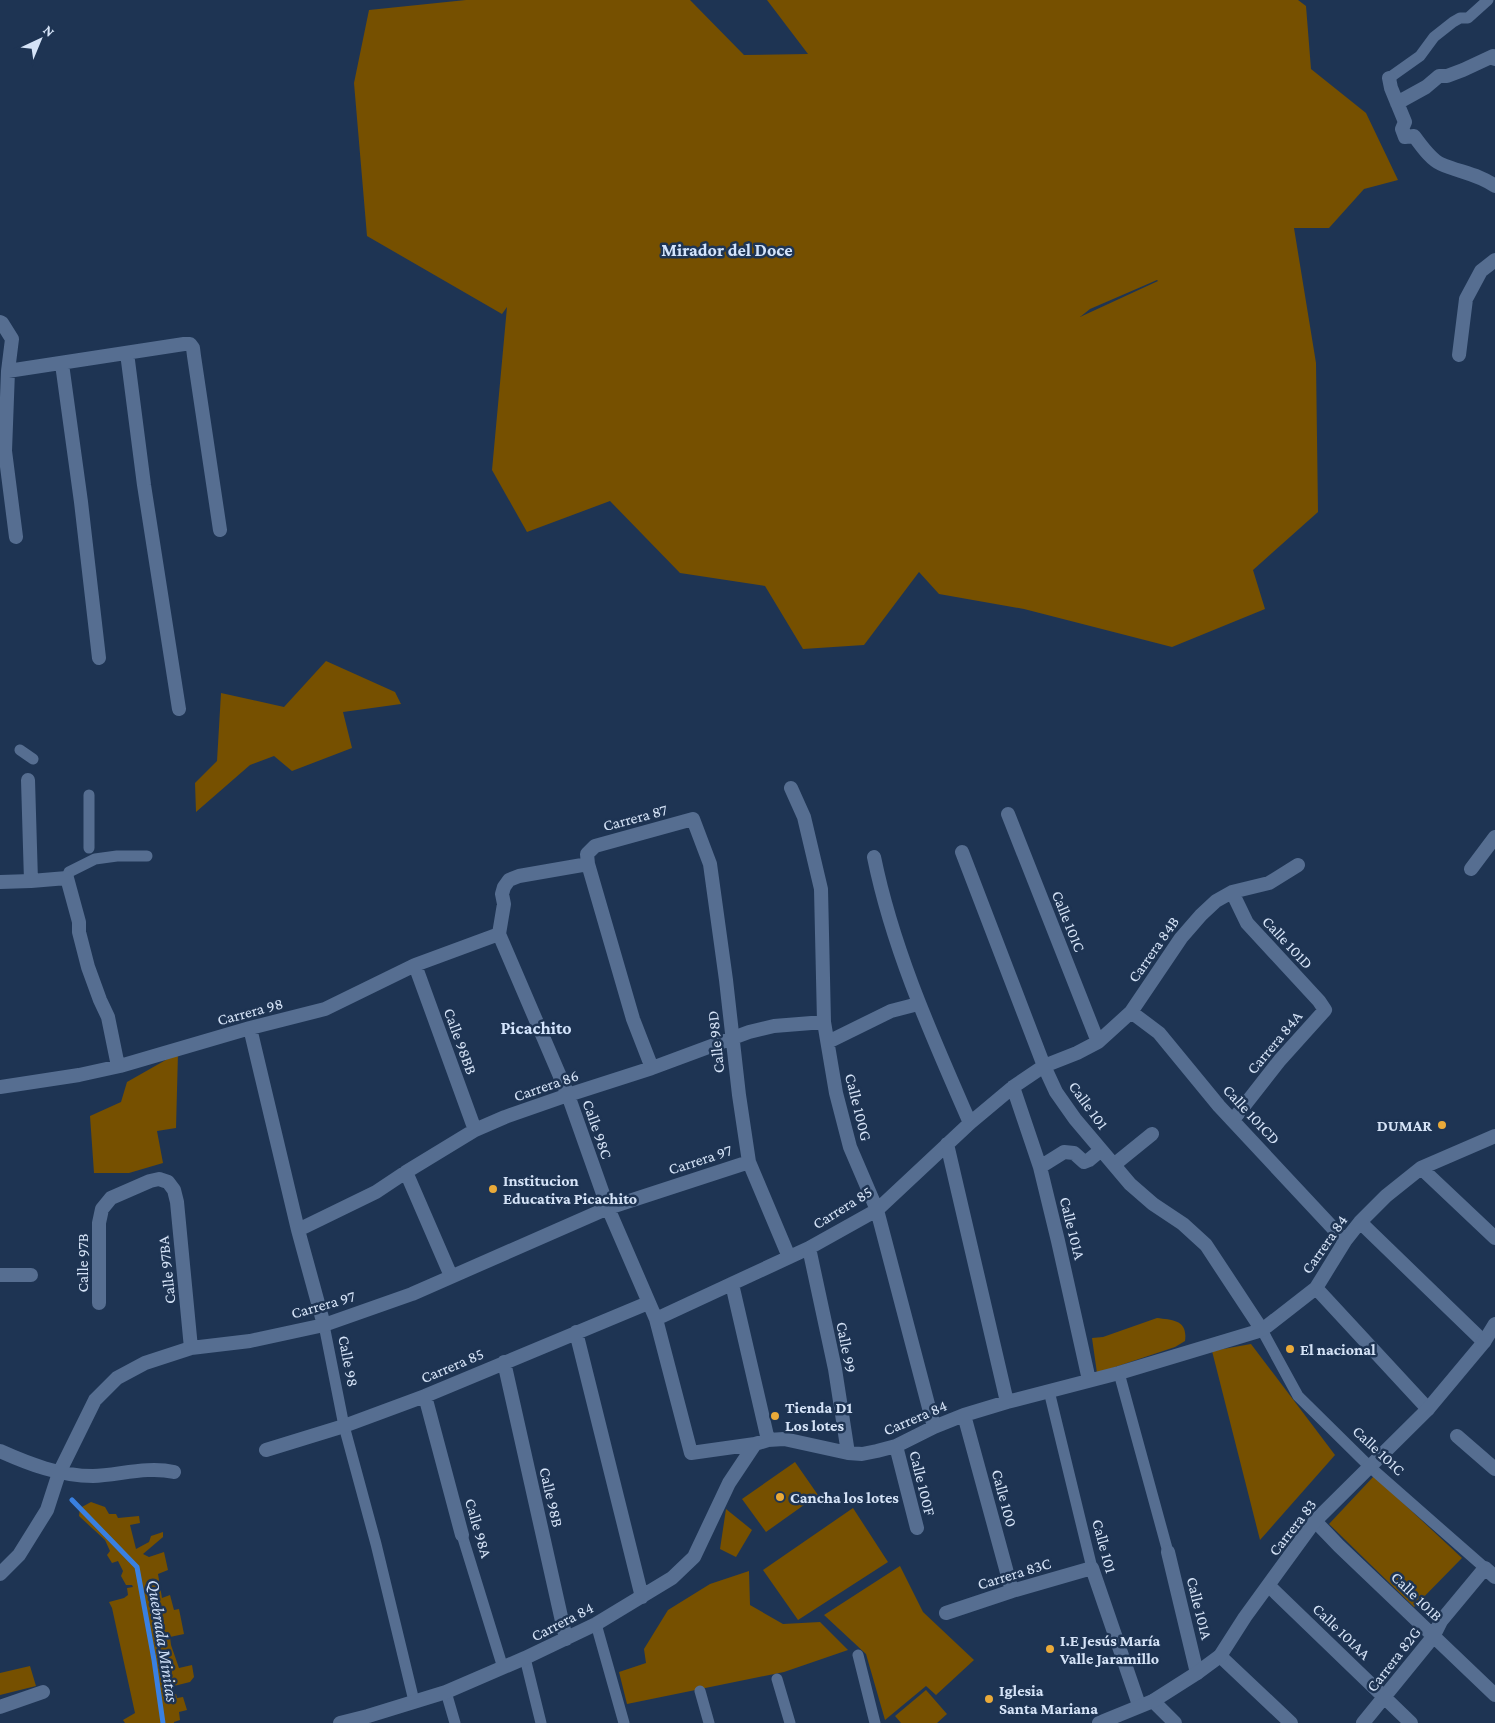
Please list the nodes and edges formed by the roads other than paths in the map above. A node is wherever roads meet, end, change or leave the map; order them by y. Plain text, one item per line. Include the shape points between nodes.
1 (1488, 0) edge
2 (1495, 60) edge
3 (1389, 78) joint
4 (1397, 103) junction
5 (1495, 186) edge
6 (1495, 260) edge
7 (0, 322) edge
8 (127, 353) junction
9 (1459, 355) dead end
10 (62, 364) junction
11 (8, 371) junction
12 (220, 530) dead end
13 (16, 537) dead end
14 (99, 658) dead end
15 (179, 709) dead end
16 (20, 750) dead end
17 (33, 759) dead end
18 (28, 780) dead end
19 (791, 788) dead end
20 (90, 795) dead end
21 (1008, 814) dead end
22 (693, 819) joint
23 (1495, 836) edge
24 (89, 848) dead end
25 (962, 852) dead end
26 (147, 856) dead end
27 (874, 857) dead end
28 (588, 864) junction
29 (1298, 865) dead end
30 (1471, 869) dead end
31 (67, 878) junction
32 (31, 881) junction
33 (0, 882) edge
34 (1232, 892) junction
35 (499, 934) junction
36 (415, 964) junction
37 (918, 1004) junction
38 (1324, 1010) joint
39 (1131, 1012) junction
40 (824, 1022) junction
41 (250, 1028) junction
42 (733, 1038) junction
43 (828, 1042) junction
44 (1098, 1042) junction
45 (118, 1066) junction
46 (1044, 1066) junction
47 (652, 1068) junction
48 (0, 1087) edge
49 (1013, 1087) junction
50 (568, 1095) junction
51 (1233, 1120) junction
52 (970, 1123) junction
53 (475, 1130) junction
54 (1152, 1134) dead end
55 (1495, 1136) edge
56 (947, 1144) junction
57 (1101, 1150) junction
58 (749, 1162) junction
59 (1115, 1164) junction
60 (1040, 1168) junction
61 (1421, 1168) junction
62 (406, 1172) junction
63 (174, 1190) joint
64 (608, 1208) junction
65 (877, 1210) junction
66 (1360, 1222) junction
67 (298, 1230) junction
68 (1495, 1238) edge
69 (1346, 1242) junction
70 (809, 1248) junction
71 (789, 1257) junction
72 (0, 1275) edge
73 (31, 1276) dead end
74 (451, 1276) junction
75 (732, 1284) junction
76 (1316, 1288) junction
77 (100, 1303) dead end
78 (648, 1303) junction
79 (656, 1319) junction
80 (1495, 1324) edge
81 (324, 1325) junction
82 (1262, 1330) junction
83 (576, 1332) junction
84 (1484, 1342) junction
85 (191, 1348) junction
86 (504, 1362) junction
87 (1119, 1373) junction
88 (1090, 1380) junction
89 (1049, 1391) junction
90 (425, 1396) junction
91 (1007, 1402) junction
92 (1428, 1409) junction
93 (964, 1415) junction
94 (344, 1426) junction
95 (934, 1427) junction
96 (1457, 1436) dead end
97 (762, 1442) junction
98 (896, 1446) junction
99 (266, 1450) dead end
100 (0, 1451) edge
101 (848, 1453) junction
102 (1370, 1467) junction
103 (1495, 1469) edge
104 (174, 1472) dead end
105 (59, 1473) junction
106 (1315, 1522) junction
107 (917, 1528) dead end
108 (462, 1535) joint
109 (1168, 1552) joint
110 (1092, 1568) junction
111 (1490, 1573) edge
112 (0, 1574) edge
113 (1269, 1586) junction
114 (1012, 1591) junction
115 (642, 1597) junction
116 (946, 1613) dead end
117 (596, 1624) junction
118 (1434, 1637) junction
119 (566, 1639) junction
120 (858, 1655) dead end
121 (1220, 1656) junction
122 (525, 1658) junction
123 (503, 1668) junction
124 (1198, 1673) junction
125 (777, 1679) dead end
126 (700, 1691) dead end
127 (43, 1692) dead end
128 (446, 1692) junction
129 (1495, 1696) edge
130 (1385, 1697) junction
131 (414, 1701) junction
132 (1146, 1703) junction
133 (0, 1707) edge
134 (369, 1720) edge
135 (340, 1723) edge
136 (455, 1723) edge
137 (540, 1723) edge
138 (624, 1723) edge
139 (709, 1723) edge
140 (790, 1723) edge
141 (875, 1723) edge
142 (1099, 1723) edge
143 (1175, 1723) edge
144 (1291, 1723) edge
145 (1363, 1723) edge
146 (1411, 1723) edge

1 - 3 street via 1468,18 1453,22 1434,37 1420,56
2 - 4 street via 1493,56 1447,76 1439,76
3 - 4 street
4 - 5 street via 1405,122 1402,129 1406,137 1414,136 1440,164
6 - 9 street via 1481,271 1466,299
7 - 11 street via 12,339
8 - 10 street
8 - 12 street via 184,344 193,348
8 - 15 street
10 - 11 street
10 - 14 street
11 - 13 street via 5,451
16 - 17 street
18 - 32 street
19 - 40 street, Calle 100G via 804,817 821,889
20 - 24 street
21 - 44 street, Calle 101C
22 - 28 street, Carrera 87 via 594,846 587,854
22 - 42 street, Calle 98D via 710,864
23 - 30 street
25 - 46 street, Calle 101
26 - 31 street via 95,859 69,872
27 - 37 street via 882,897
28 - 35 street via 509,880 502,894 504,904
28 - 47 street via 633,1019
29 - 34 street, Carrera 84B via 1270,883
31 - 32 street
31 - 45 street via 88,967 108,1017
32 - 33 street
34 - 38 street, Calle 101D via 1247,923
34 - 39 street, Carrera 84B via 1216,901 1181,938
35 - 36 street, Carrera 98
35 - 50 street, Calle 98C
36 - 41 street, Carrera 98 via 325,1009
36 - 53 street, Calle 98BB
37 - 43 street via 891,1011
37 - 52 street
38 - 51 street, Carrera 84A
39 - 44 street, Carrera 84B
39 - 51 street, Calle 101CD via 1160,1033
40 - 42 street, Carrera 86 via 774,1026
40 - 43 street, Calle 100G
41 - 45 street, Carrera 98
41 - 67 street, Calle 98
42 - 47 street, Carrera 86
42 - 58 street, Calle 98D
43 - 65 street, Calle 100G via 836,1094 850,1147
44 - 46 street, Carrera 84B
45 - 48 street, Carrera 98
46 - 49 street, Carrera 85
46 - 57 street, Calle 101 via 1056,1092
47 - 50 street, Carrera 86
49 - 52 street, Carrera 85
49 - 60 street, Calle 101A
50 - 53 street, Carrera 86
50 - 64 street, Calle 98C
51 - 69 street, Calle 101CD
52 - 56 street, Carrera 85
53 - 62 street, Carrera 86
54 - 59 street
55 - 61 street, Carrera 84
56 - 65 street, Carrera 85
56 - 91 street
57 - 59 street, Calle 101
57 - 60 street via 1084,1162 1074,1153 1064,1152
58 - 64 street, Carrera 97
58 - 71 street, Calle 98D
59 - 82 street, Calle 101 via 1130,1184 1206,1245
60 - 88 street, Calle 101A
61 - 66 street, Carrera 84
61 - 68 street
62 - 67 street, Carrera 86 via 376,1192
62 - 74 street
63 - 77 street, Calle 97B via 168,1182 150,1181 111,1198 102,1209 99,1223
63 - 85 street, Calle 97BA
64 - 74 street, Carrera 97
64 - 78 street, Calle 98C
65 - 70 street, Carrera 85
65 - 95 street, Calle 100G
66 - 69 street, Carrera 84
66 - 84 street
67 - 81 street, Calle 98
69 - 76 street, Carrera 84
70 - 71 street, Carrera 85
70 - 101 street, Calle 99
71 - 75 street, Carrera 85
72 - 73 street
74 - 81 street, Carrera 97 via 412,1294
75 - 79 street, Carrera 85
75 - 97 street
76 - 82 street, Carrera 84
76 - 92 street
78 - 79 street, Calle 98C
78 - 83 street, Carrera 85
79 - 97 street, Calle 98C via 691,1453
80 - 84 street, Carrera 83
81 - 85 street, Carrera 97 via 250,1341
81 - 94 street, Calle 98
82 - 87 street, Carrera 84
82 - 102 street, Calle 101C via 1298,1396
83 - 86 street, Carrera 85
83 - 115 street
84 - 92 street, Carrera 83
85 - 105 street, Carrera 97 via 145,1363 106,1387 95,1400
86 - 90 street, Carrera 85
86 - 119 street, Calle 98B
87 - 88 street, Carrera 84
87 - 109 street
88 - 89 street, Carrera 84
89 - 91 street, Carrera 84
89 - 110 street, Calle 101
90 - 94 street, Carrera 85
90 - 108 street, Calle 98A
91 - 93 street, Carrera 84
92 - 102 street, Carrera 83
93 - 95 street, Carrera 84
93 - 114 street, Calle 100
94 - 99 street, Carrera 85
94 - 131 street, Calle 98
95 - 98 street, Carrera 84
96 - 103 street
97 - 101 street, Carrera 84 via 784,1439
97 - 115 street, Carrera 84 via 728,1483 694,1557 672,1578
98 - 101 street, Carrera 84 via 862,1454
98 - 107 street, Calle 100F
100 - 105 street
102 - 106 street, Carrera 83
102 - 111 street, Calle 101C
104 - 105 street via 92,1476
105 - 112 street, Carrera 97 via 47,1510 18,1555
106 - 113 street, Carrera 83
106 - 118 street, Calle 101B
108 - 123 street, Calle 98A
109 - 124 street, Calle 101A
110 - 114 street, Carrera 83C
110 - 132 street, Calle 101
111 - 118 street, Carrera 82G via 1441,1621
113 - 121 street, Carrera 83
113 - 130 street, Calle 101AA
114 - 116 street, Carrera 83C
115 - 117 street, Carrera 84
117 - 119 street, Carrera 84
117 - 138 street
118 - 129 street, Calle 101B
118 - 130 street, Carrera 82G
119 - 122 street, Carrera 84
120 - 141 street
121 - 124 street, Carrera 83
121 - 144 street, Calle 101A
122 - 123 street, Carrera 84
122 - 137 street
123 - 128 street, Carrera 84
124 - 132 street, Carrera 83
125 - 140 street
126 - 139 street
127 - 133 street
128 - 131 street, Carrera 84
128 - 136 street
130 - 145 street, Carrera 82G
130 - 146 street, Calle 101AA
131 - 134 street, Carrera 84
132 - 142 street, Carrera 83
132 - 143 street, Calle 101
134 - 135 street, Carrera 84

